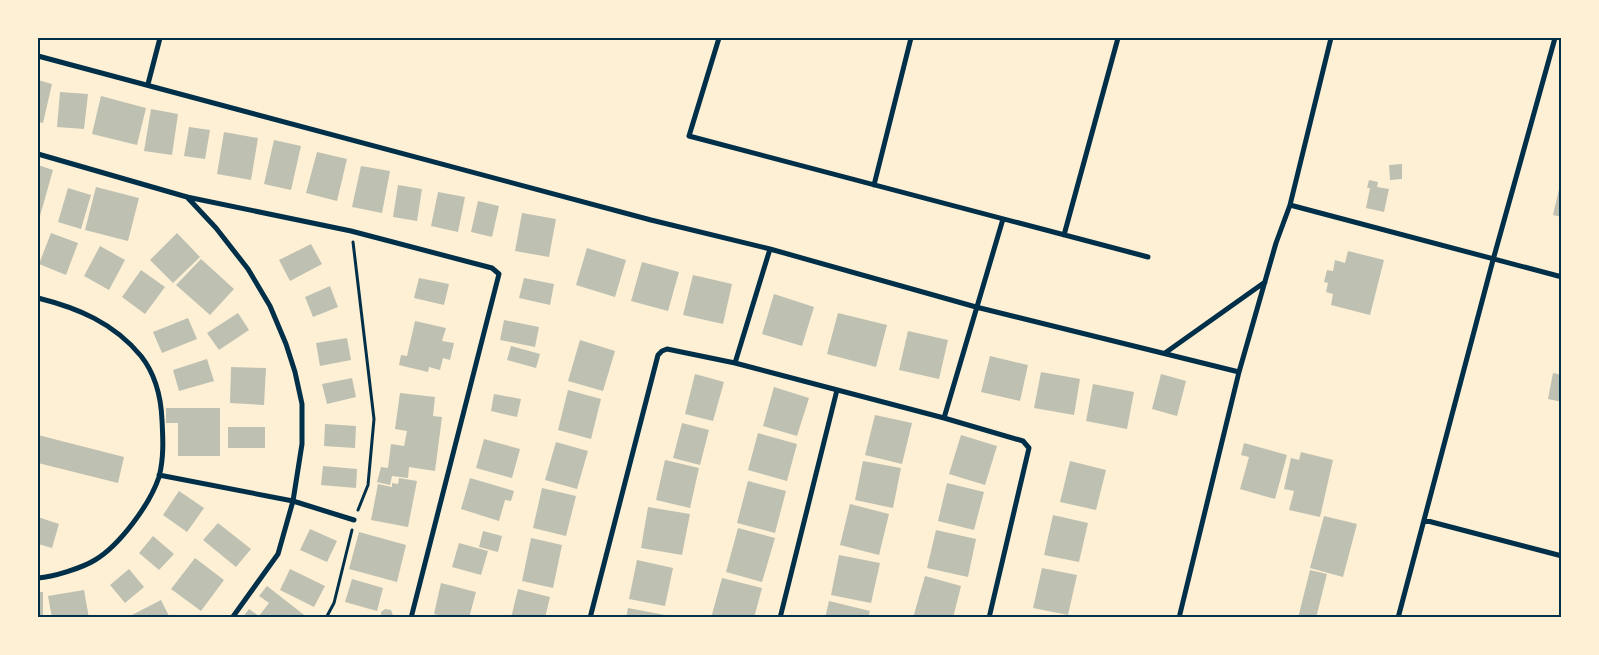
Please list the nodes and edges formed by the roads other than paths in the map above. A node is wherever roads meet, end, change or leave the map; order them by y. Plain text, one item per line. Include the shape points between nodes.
1 (160, 38) edge
2 (719, 38) edge
3 (911, 38) edge
4 (1118, 38) edge
5 (1331, 38) edge
6 (1555, 38) edge
7 (38, 56) edge
8 (148, 84) junction
9 (38, 154) edge
10 (874, 185) junction
11 (187, 196) junction
12 (1290, 205) junction
13 (1003, 219) junction
14 (1064, 235) junction
15 (770, 249) junction
16 (1148, 257) dead end
17 (1493, 260) junction
18 (1562, 277) edge
19 (1266, 282) junction
20 (38, 298) edge
21 (976, 306) junction
22 (1164, 353) junction
23 (735, 363) junction
24 (1239, 372) junction
25 (837, 390) junction
26 (944, 418) junction
27 (159, 475) junction
28 (293, 501) junction
29 (354, 520) road end
30 (1424, 520) junction
31 (1562, 556) edge
32 (38, 578) edge
33 (232, 618) edge
34 (411, 618) edge
35 (590, 618) edge
36 (780, 618) edge
37 (989, 618) edge
38 (1179, 618) edge
39 (1398, 618) edge

1 - 8 street
2 - 10 street via 689,136
3 - 10 street
4 - 14 street
5 - 12 street
6 - 17 street
7 - 8 street
8 - 15 street
9 - 11 street
10 - 13 street
11 - 28 street via 248,269 270,306 286,344 302,404 302,444
11 - 34 street via 351,231 492,268 499,274
12 - 17 street
12 - 19 street
13 - 14 street
13 - 21 street
14 - 16 street
15 - 21 street
15 - 23 street
17 - 18 street
17 - 30 street
19 - 22 street
19 - 24 street
20 - 27 street via 78,309 99,320 120,334 142,357 161,401
21 - 22 street
21 - 26 street
22 - 24 street
23 - 25 street
23 - 35 street via 667,349 658,355
24 - 38 street
25 - 26 street
25 - 36 street
26 - 37 street via 1023,441 1028,448
27 - 28 street
27 - 32 street via 143,509 116,543 95,560
28 - 29 street
28 - 33 street via 278,554
30 - 31 street
30 - 39 street

